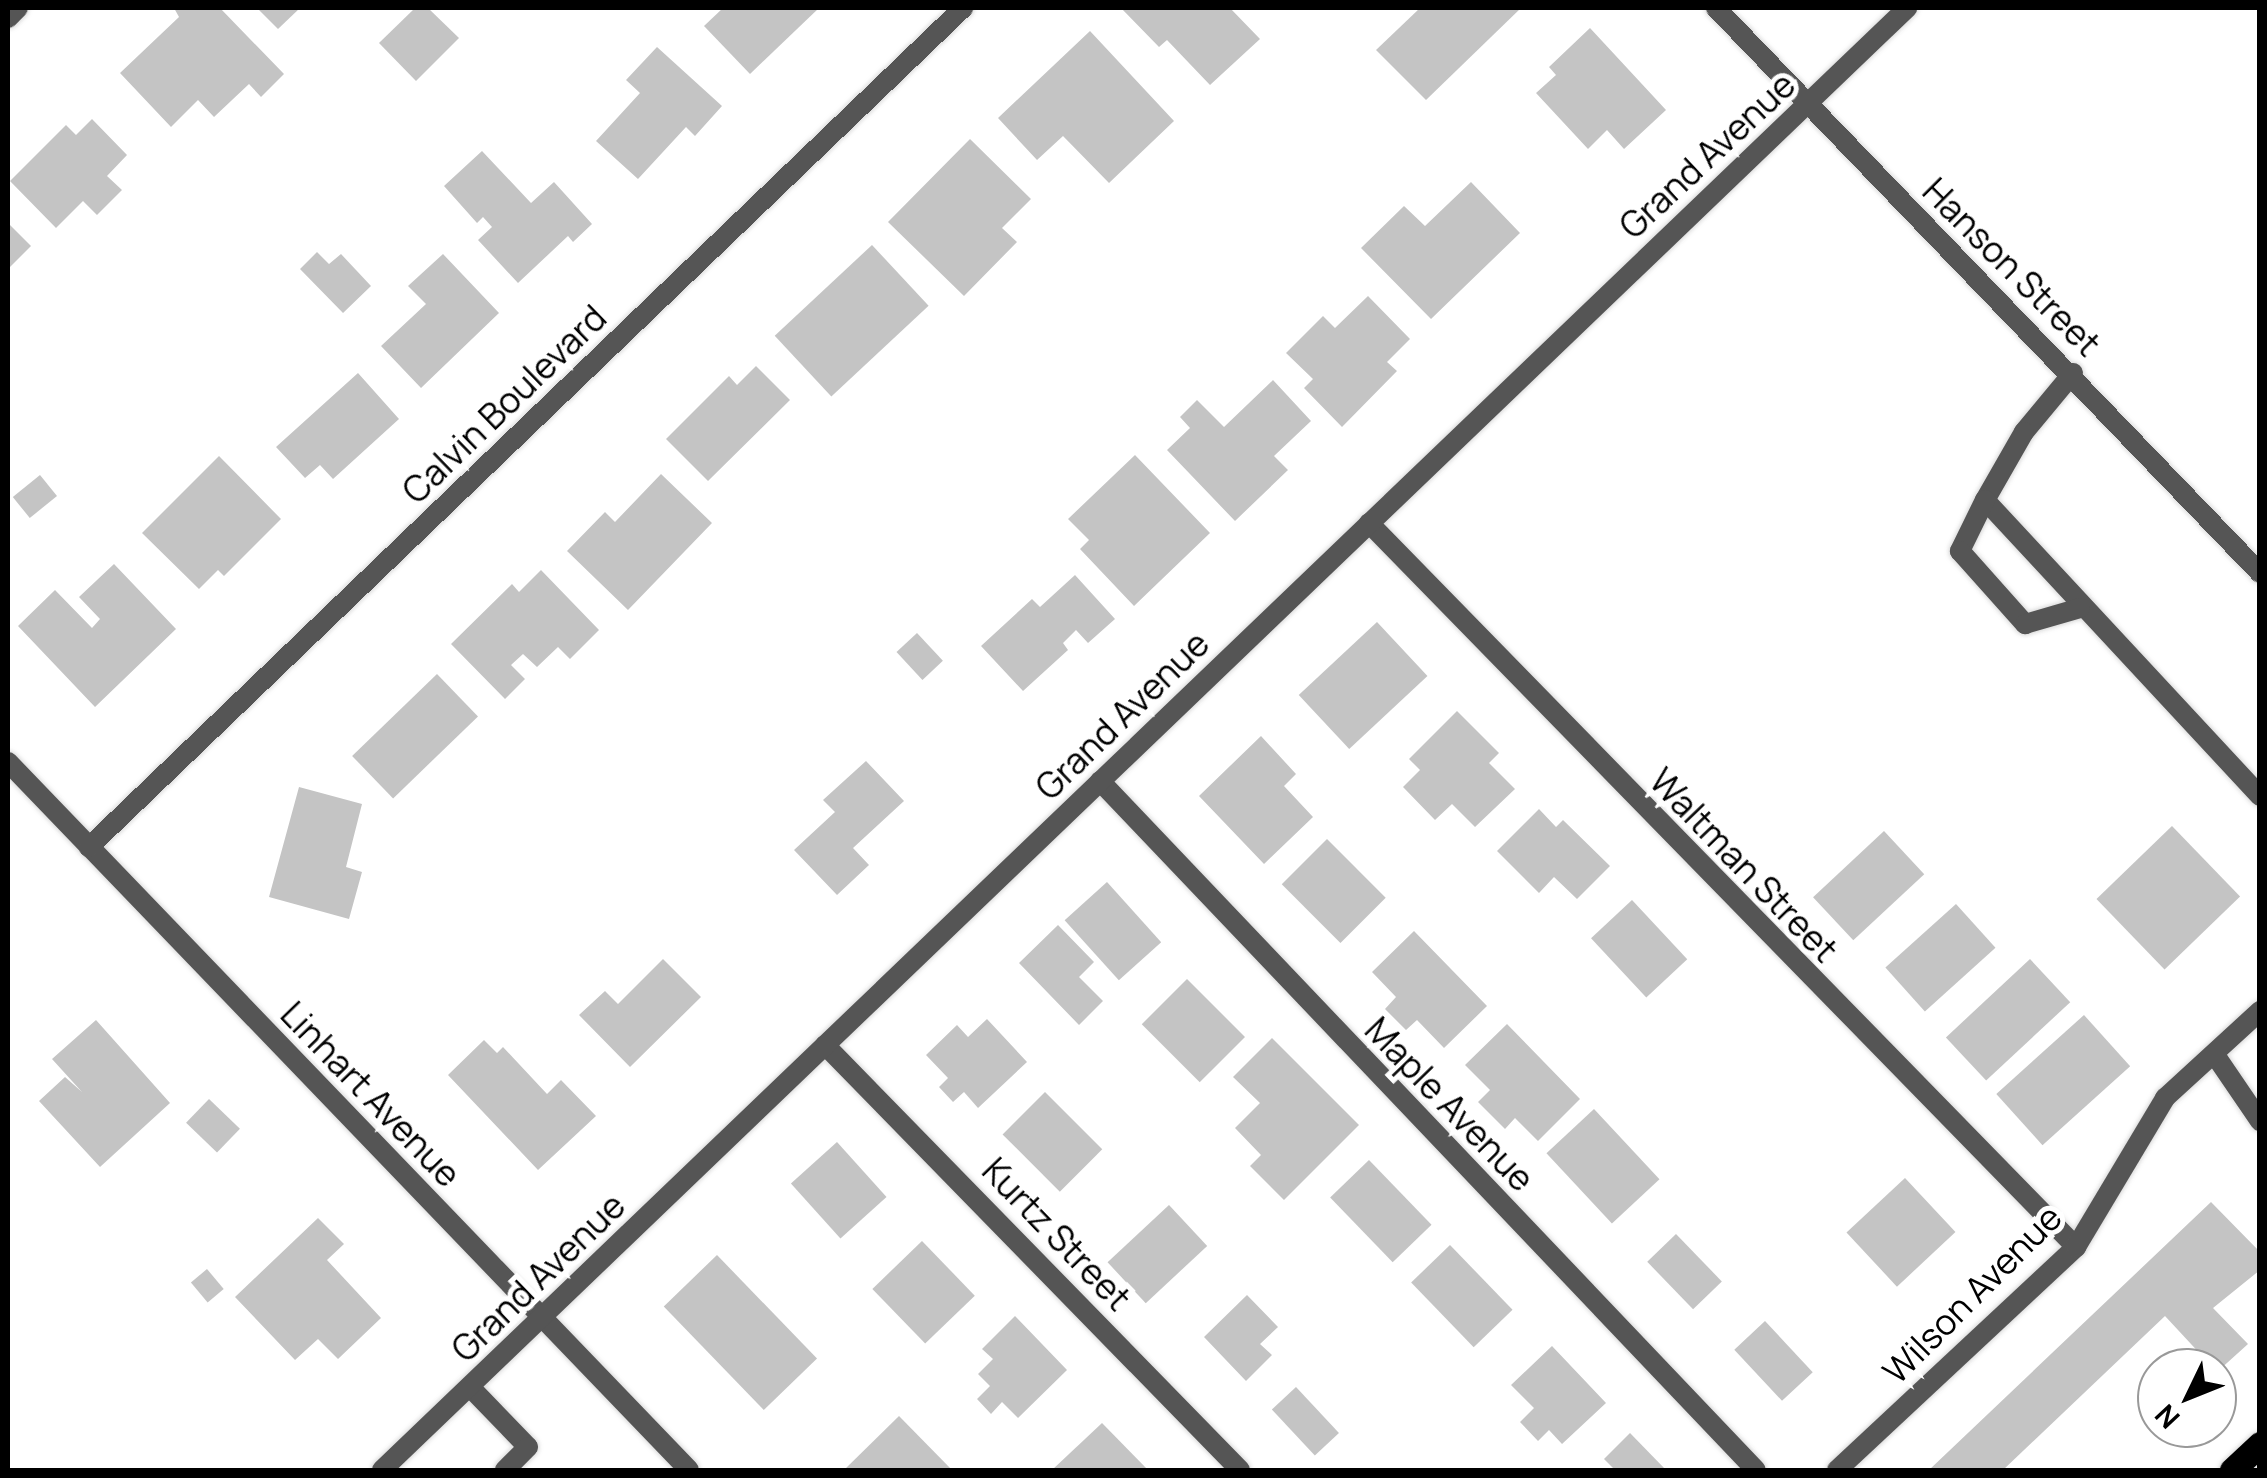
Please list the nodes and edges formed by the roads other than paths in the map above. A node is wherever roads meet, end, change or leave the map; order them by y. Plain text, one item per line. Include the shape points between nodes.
1 (18, 8) edge
2 (964, 8) edge
3 (1716, 8) edge
4 (1907, 8) edge
5 (8, 18) edge
6 (1809, 105) junction
7 (2073, 373) junction
8 (1985, 500) junction
9 (1369, 523) junction
10 (2260, 573) edge
11 (2080, 608) junction
12 (8, 762) edge
13 (1100, 781) junction
14 (2260, 796) edge
15 (89, 847) junction
16 (2260, 1012) edge
17 (825, 1045) junction
18 (2215, 1055) junction
19 (2260, 1121) edge
20 (2076, 1247) junction
21 (541, 1319) junction
22 (470, 1387) junction
23 (2260, 1444) edge
24 (382, 1470) edge
25 (505, 1470) edge
26 (689, 1470) edge
27 (1240, 1470) edge
28 (1756, 1470) edge
29 (1837, 1470) edge
30 (2232, 1470) edge

1 - 5 street
2 - 15 street, Calvin Boulevard
3 - 6 street, Hanson Street
4 - 6 street, Grand Avenue
6 - 7 street, Hanson Street
6 - 9 street, Grand Avenue
7 - 8 street via 2024,432
7 - 10 street, Hanson Street
8 - 11 street
8 - 11 street via 1960,551 2025,624
9 - 13 street, Grand Avenue
9 - 20 street, Waltman Street
11 - 14 street
12 - 15 street, Linhart Avenue
13 - 17 street, Grand Avenue
13 - 28 street, Maple Avenue
15 - 21 street, Linhart Avenue
16 - 18 street, Wilson Avenue
17 - 21 street, Grand Avenue
17 - 27 street, Kurtz Street
18 - 19 street
18 - 20 street, Wilson Avenue via 2165,1098
20 - 29 street, Wilson Avenue
21 - 22 street, Grand Avenue
21 - 26 street, Linhart Avenue
22 - 24 street, Grand Avenue
22 - 25 street via 528,1447
23 - 30 main road

